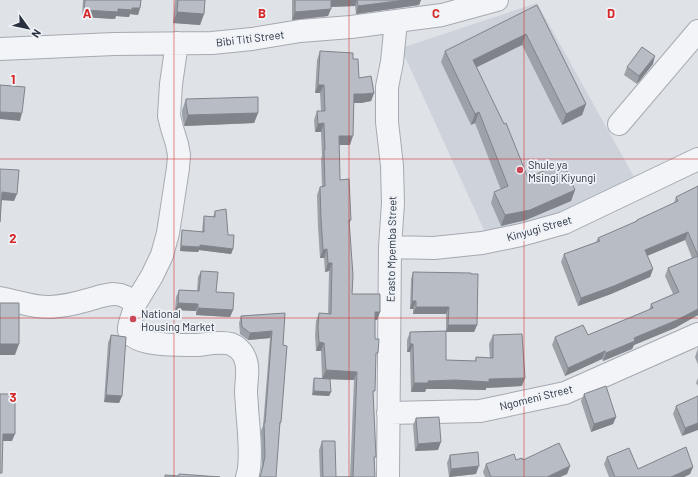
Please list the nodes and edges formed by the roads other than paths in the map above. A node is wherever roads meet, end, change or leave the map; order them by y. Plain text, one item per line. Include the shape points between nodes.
1 (497, 0) edge
2 (396, 21) junction
3 (698, 31) edge
4 (177, 44) junction
5 (0, 49) edge
6 (619, 124) dead end
7 (698, 159) edge
8 (390, 248) junction
9 (0, 298) edge
10 (136, 304) junction
11 (698, 334) edge
12 (388, 413) junction
13 (247, 477) edge
14 (388, 477) edge

1 - 2 street, Bibi Titi Street via 442,15
2 - 4 street, Bibi Titi Street via 245,40
2 - 8 street, Erasto Mpemba Street via 387,87 393,203
3 - 6 street
4 - 5 street, Bibi Titi Street
4 - 10 street via 169,116 179,155 168,233 162,255
7 - 8 street, Kinyugi Street via 564,223 482,243 434,248
8 - 12 street, Erasto Mpemba Street
9 - 10 street via 37,307 51,307 114,294 124,296
10 - 13 street via 129,332 136,339 178,345 232,344 244,356 247,363 250,461
11 - 12 street, Ngomeni Street via 565,393 480,411
12 - 14 street, Erasto Mpemba Street

